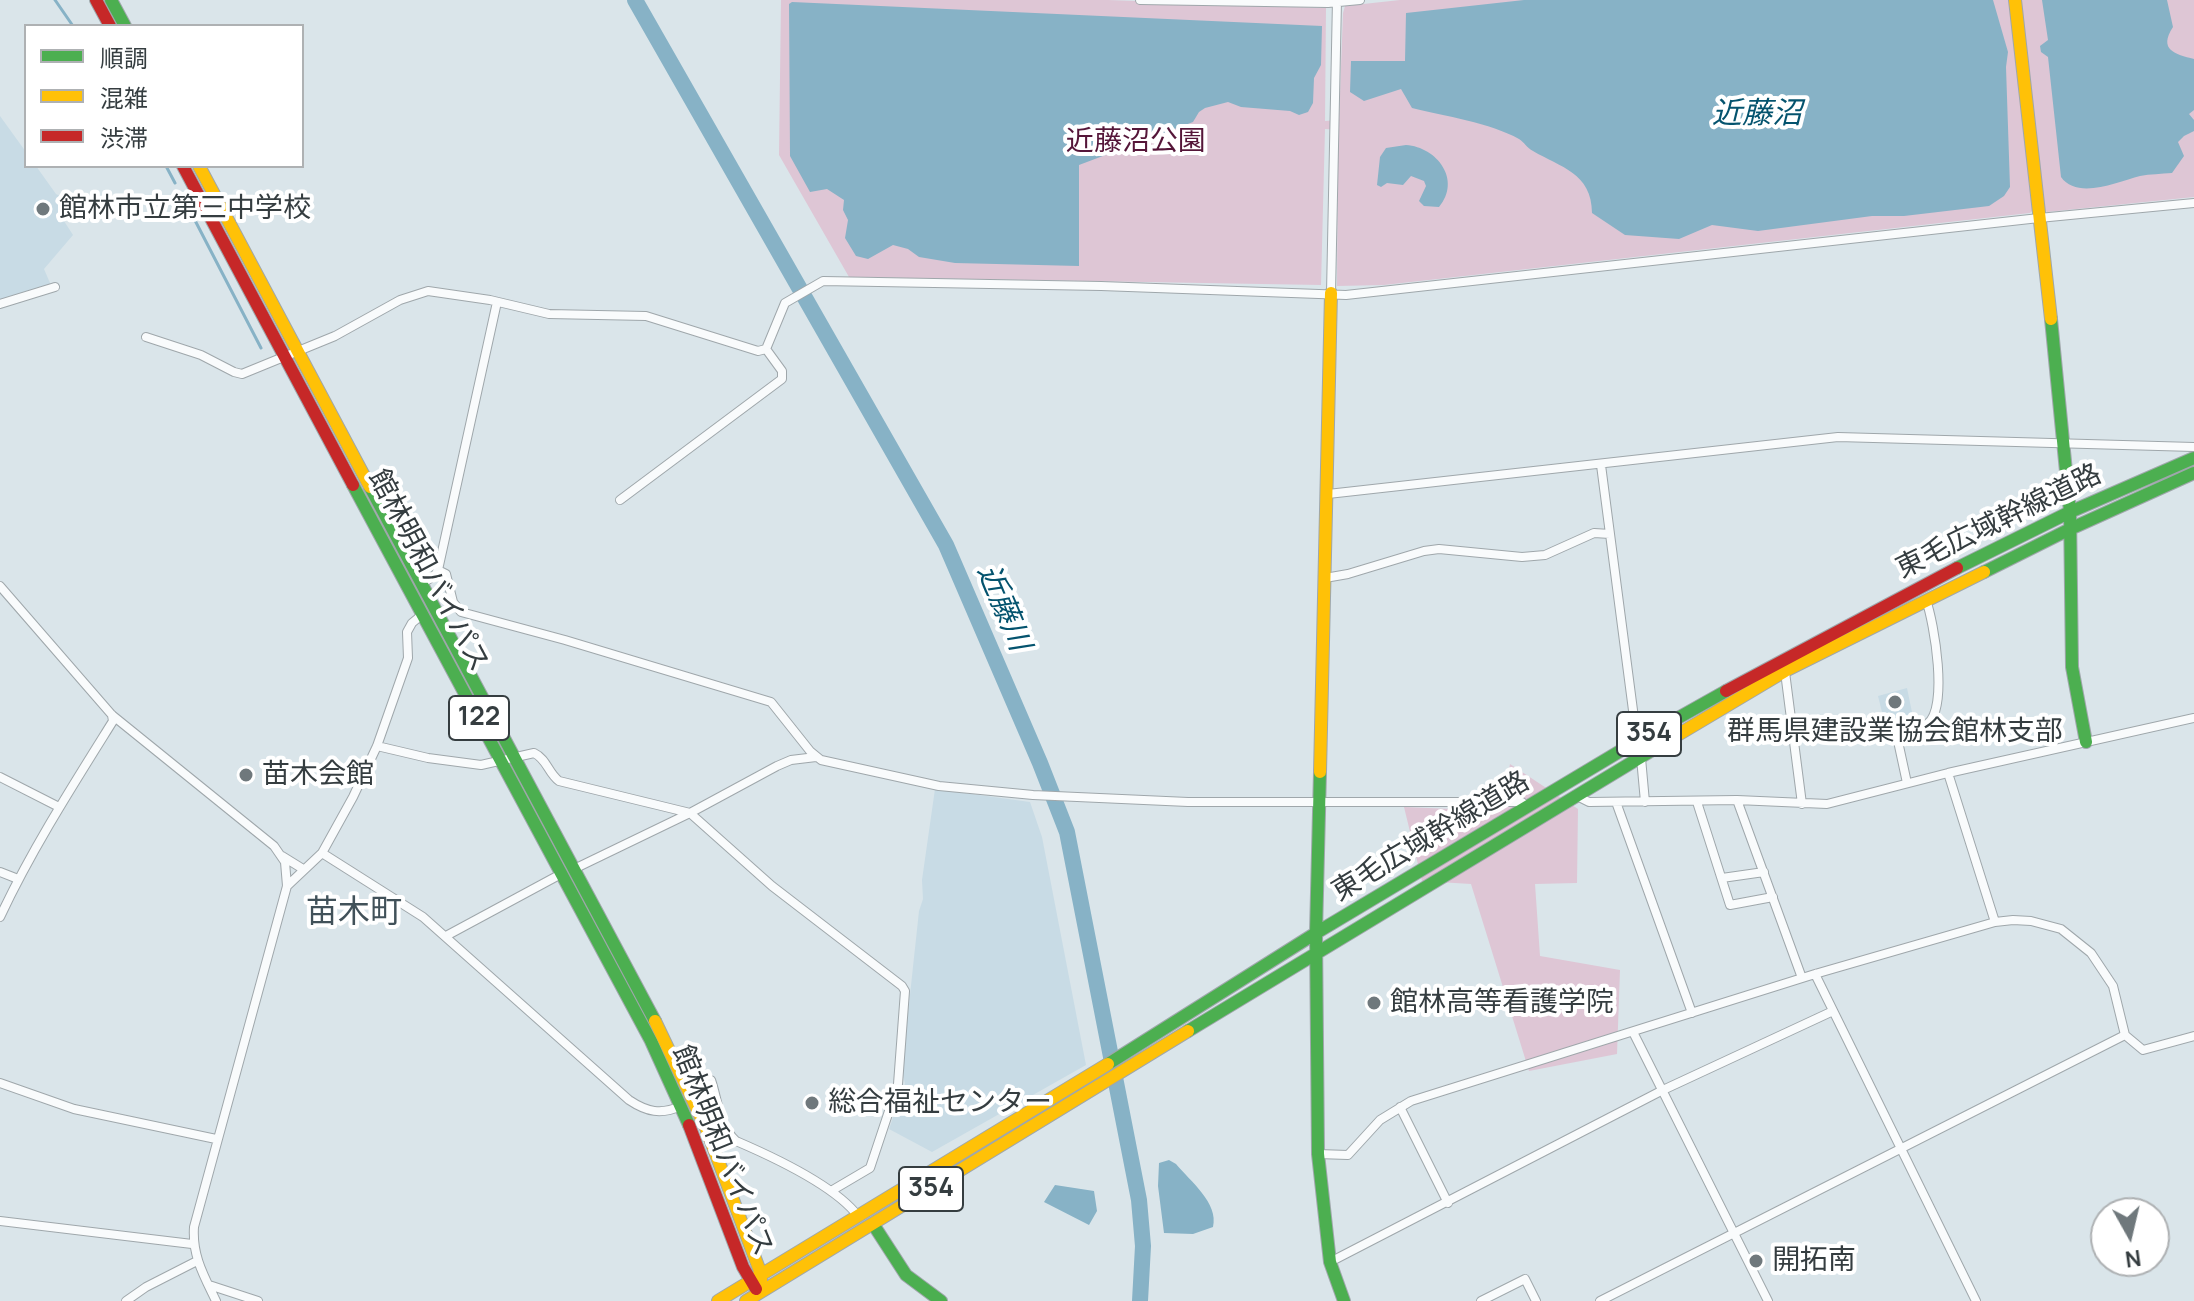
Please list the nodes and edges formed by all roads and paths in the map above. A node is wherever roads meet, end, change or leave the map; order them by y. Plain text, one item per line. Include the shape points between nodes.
1 (96, 0) edge
2 (111, 0) edge
3 (1140, 0) edge
4 (1360, 0) edge
5 (2015, 0) edge
6 (1337, 1) edge
7 (109, 24) edge
8 (124, 24) edge
9 (184, 168) edge
10 (200, 168) edge
11 (2194, 203) edge
12 (2039, 218) junction
13 (55, 287) dead end
14 (1331, 293) junction
15 (497, 302) junction
16 (0, 304) edge
17 (146, 337) dead end
18 (766, 349) junction
19 (299, 351) junction
20 (285, 356) junction
21 (2065, 443) junction
22 (2194, 447) edge
23 (2194, 458) edge
24 (1601, 465) junction
25 (2194, 473) edge
26 (1328, 494) junction
27 (620, 500) dead end
28 (2070, 512) junction
29 (2070, 529) junction
30 (1610, 534) junction
31 (438, 570) junction
32 (1325, 578) junction
33 (422, 584) junction
34 (0, 586) edge
35 (1926, 599) junction
36 (423, 614) junction
37 (1785, 671) junction
38 (112, 715) junction
39 (2194, 718) edge
40 (1637, 741) junction
41 (2086, 742) junction
42 (377, 746) junction
43 (516, 757) junction
44 (816, 757) junction
45 (1641, 758) junction
46 (502, 761) junction
47 (1948, 773) junction
48 (0, 777) edge
49 (1907, 783) junction
50 (1577, 796) junction
51 (1737, 800) junction
52 (1616, 802) junction
53 (1645, 802) junction
54 (1697, 802) junction
55 (1319, 803) junction
56 (1802, 804) junction
57 (59, 807) junction
58 (1529, 807) junction
59 (690, 813) junction
60 (322, 853) junction
61 (282, 856) junction
62 (303, 869) junction
63 (574, 869) junction
64 (0, 872) edge
65 (1764, 872) junction
66 (561, 874) junction
67 (1722, 878) junction
68 (18, 879) junction
69 (287, 886) junction
70 (1773, 897) junction
71 (0, 917) edge
72 (1995, 922) junction
73 (1316, 933) junction
74 (446, 936) junction
75 (1317, 953) junction
76 (1815, 974) junction
77 (1802, 978) junction
78 (1833, 1011) junction
79 (1692, 1013) junction
80 (1633, 1032) junction
81 (2125, 1035) junction
82 (2194, 1036) edge
83 (0, 1083) edge
84 (687, 1085) junction
85 (1663, 1090) junction
86 (682, 1106) junction
87 (1400, 1107) junction
88 (216, 1139) junction
89 (1899, 1148) junction
90 (1318, 1154) junction
91 (831, 1191) junction
92 (1448, 1203) junction
93 (858, 1216) junction
94 (0, 1221) edge
95 (873, 1224) junction
96 (1734, 1233) junction
97 (192, 1244) junction
98 (197, 1261) junction
99 (1330, 1262) junction
100 (761, 1274) junction
101 (749, 1281) junction
102 (208, 1285) junction
103 (763, 1297) edge
104 (126, 1301) edge
105 (216, 1301) edge
106 (258, 1301) edge
107 (718, 1301) edge
108 (746, 1301) edge
109 (941, 1301) edge
110 (1344, 1301) edge
111 (1481, 1301) edge
112 (1536, 1301) edge
113 (1600, 1301) edge
114 (1768, 1301) edge
115 (1976, 1301) edge

1 - 7 main road
2 - 8 main road
3 - 6 street
4 - 6 street
5 - 12 main road
6 - 14 street
9 - 20 main road, 館林明和バイパス / 122
10 - 19 main road, 館林明和バイパス / 122
11 - 12 street
12 - 14 street via 1468,283
12 - 21 main road
13 - 16 street
14 - 18 street via 819,282 785,303
14 - 26 main road
15 - 18 street via 565,315 646,316 729,344
15 - 19 street via 428,291
15 - 31 street
17 - 20 street via 242,374
18 - 27 street via 782,379
19 - 20 street
19 - 33 main road, 館林明和バイパス / 122
20 - 36 main road, 館林明和バイパス / 122
21 - 22 street
21 - 24 street via 1838,437
21 - 28 main road
23 - 28 main road, 東毛広域幹線道路 / 354
24 - 26 street
24 - 30 street
25 - 29 main road, 東毛広域幹線道路 / 354
26 - 32 main road
28 - 29 main road
28 - 40 main road, 東毛広域幹線道路 / 354 via 1888,602
29 - 35 main road, 東毛広域幹線道路 / 354
29 - 41 main road via 2072,667
30 - 32 street via 1594,533 1545,555 1424,551
30 - 40 street
31 - 33 street
31 - 44 street via 446,574 461,612 771,702
32 - 55 main road
33 - 43 main road, 館林明和バイパス / 122
34 - 38 street
35 - 37 main road, 東毛広域幹線道路 / 354
35 - 49 street via 1936,635 1936,704 1926,725 1896,732
36 - 42 street via 407,632 408,658
36 - 46 main road, 館林明和バイパス / 122
37 - 45 main road, 東毛広域幹線道路 / 354
37 - 56 street
38 - 57 street
38 - 61 street
39 - 41 street
40 - 58 main road, 東毛広域幹線道路 / 354
41 - 47 street
42 - 46 street via 481,765
42 - 60 street
43 - 46 street
43 - 59 street via 539,755 555,778 566,783
43 - 63 main road, 館林明和バイパス / 122
44 - 55 street via 939,786 1036,795
44 - 59 street via 785,762
45 - 50 main road, 東毛広域幹線道路 / 354
45 - 53 street
46 - 66 main road, 館林明和バイパス / 122
47 - 49 street
47 - 72 street
48 - 57 street
49 - 56 street via 1827,804
50 - 52 street via 1589,802
50 - 75 main road, 東毛広域幹線道路 / 354
51 - 54 street
51 - 56 street
51 - 65 street
52 - 53 street
52 - 79 street
53 - 54 street
54 - 67 street
55 - 58 street via 1522,802
55 - 73 main road
57 - 68 street
58 - 73 main road, 東毛広域幹線道路 / 354
59 - 63 street
59 - 91 street via 762,878 905,989 898,1084 870,1168
60 - 62 street
60 - 74 street
61 - 62 street
61 - 69 street
62 - 69 street
63 - 84 main road, 館林明和バイパス / 122
64 - 68 street
65 - 67 street
65 - 70 street
66 - 74 street
66 - 86 main road, 館林明和バイパス / 122
67 - 70 street via 1730,905
68 - 71 street
69 - 88 street
70 - 77 street
72 - 76 street
72 - 81 street via 2031,921 2078,940 2113,986
73 - 75 main road
73 - 93 main road, 東毛広域幹線道路 / 354
74 - 86 street via 629,1100 657,1112
75 - 90 main road
75 - 95 main road, 東毛広域幹線道路 / 354
76 - 77 street
76 - 78 street
77 - 79 street
78 - 85 street
78 - 89 street
79 - 80 street
80 - 85 street
80 - 87 street
81 - 82 street via 2143,1050
81 - 89 street
83 - 88 street via 74,1109
84 - 91 street via 708,1078 730,1136
84 - 100 main road, 館林明和バイパス / 122
85 - 92 street
85 - 96 street
86 - 101 main road, 館林明和バイパス / 122
87 - 90 street via 1380,1120 1348,1155
87 - 92 street
88 - 97 street
89 - 96 street
89 - 115 street
90 - 99 main road
91 - 93 street
92 - 99 street
93 - 100 main road, 東毛広域幹線道路 / 354
94 - 97 street
95 - 103 main road, 東毛広域幹線道路 / 354
95 - 109 main road via 906,1275
96 - 113 street
96 - 114 street
97 - 98 street
98 - 102 street
98 - 104 street
99 - 110 main road
100 - 101 main road, 東毛広域幹線道路 / 354
100 - 103 main road, 館林明和バイパス / 122
101 - 103 main road, 館林明和バイパス / 122
101 - 107 main road, 東毛広域幹線道路 / 354
102 - 105 street
102 - 106 street
103 - 108 main road, 東毛広域幹線道路 / 354
111 - 112 street via 1525,1279

